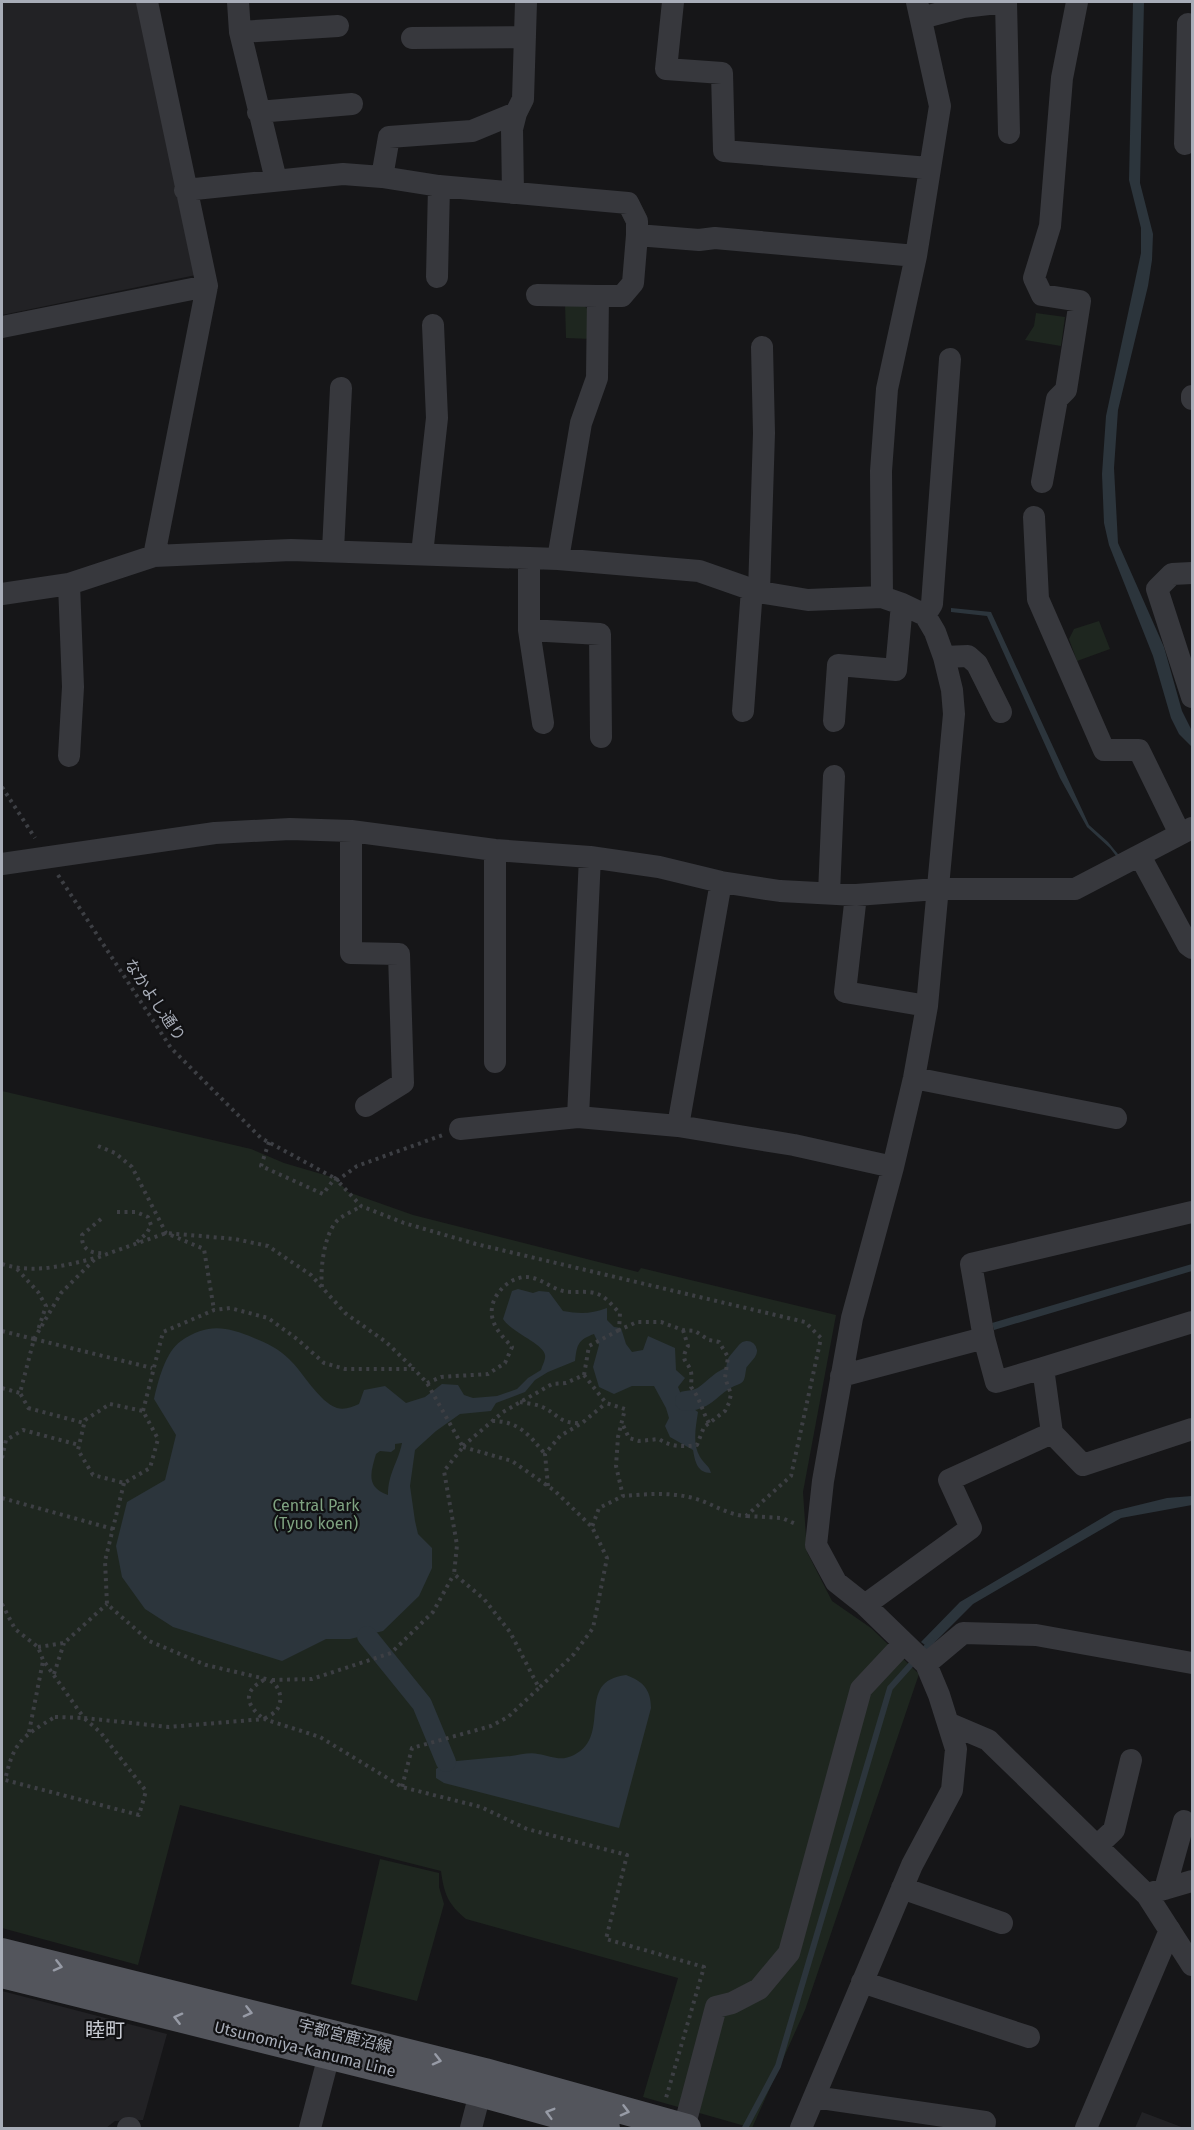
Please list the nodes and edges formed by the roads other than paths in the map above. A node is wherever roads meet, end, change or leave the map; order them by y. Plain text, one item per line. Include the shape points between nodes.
1 (147, 2) edge
2 (238, 2) edge
3 (526, 2) edge
4 (1077, 2) edge
5 (672, 4) edge
6 (919, 10) edge
7 (1188, 24) dead end
8 (338, 26) dead end
9 (240, 32) junction
10 (525, 37) junction
11 (412, 38) dead end
12 (1190, 83) edge
13 (352, 104) dead end
14 (258, 112) junction
15 (516, 113) junction
16 (1009, 133) dead end
17 (1185, 144) dead end
18 (929, 168) junction
19 (382, 177) junction
20 (276, 180) junction
21 (439, 186) junction
22 (186, 190) junction
23 (513, 193) junction
24 (637, 235) junction
25 (916, 256) junction
26 (437, 277) dead end
27 (207, 286) junction
28 (537, 295) dead end
29 (598, 296) junction
30 (433, 325) dead end
31 (2, 327) edge
32 (762, 347) dead end
33 (950, 359) dead end
34 (341, 388) dead end
35 (1042, 482) dead end
36 (1034, 517) dead end
37 (333, 550) junction
38 (422, 554) junction
39 (154, 556) junction
40 (529, 558) junction
41 (558, 560) junction
42 (1192, 573) edge
43 (69, 584) junction
44 (755, 591) junction
45 (2, 594) edge
46 (892, 601) junction
47 (925, 615) junction
48 (529, 630) junction
49 (944, 657) junction
50 (1192, 696) edge
51 (743, 711) dead end
52 (1001, 712) dead end
53 (834, 721) dead end
54 (543, 723) dead end
55 (601, 737) dead end
56 (69, 756) dead end
57 (834, 776) dead end
58 (351, 831) junction
59 (1186, 831) edge
60 (495, 850) junction
61 (1140, 856) junction
62 (590, 857) junction
63 (2, 864) edge
64 (721, 882) junction
65 (937, 889) junction
66 (829, 893) junction
67 (856, 895) junction
68 (1192, 948) edge
69 (927, 1006) junction
70 (495, 1062) dead end
71 (914, 1078) junction
72 (366, 1106) dead end
73 (578, 1117) junction
74 (1116, 1118) dead end
75 (678, 1126) junction
76 (460, 1129) road end
77 (893, 1167) junction
78 (1192, 1212) edge
79 (1192, 1322) edge
80 (984, 1338) junction
81 (1043, 1368) junction
82 (841, 1376) junction
83 (1192, 1430) edge
84 (1052, 1433) junction
85 (865, 1605) junction
86 (904, 1643) junction
87 (1192, 1663) edge
88 (926, 1664) junction
89 (948, 1723) junction
90 (1131, 1761) dead end
91 (1184, 1821) dead end
92 (1097, 1846) junction
93 (1192, 1881) edge
94 (902, 1888) junction
95 (1156, 1892) junction
96 (1002, 1923) dead end
97 (1170, 1930) junction
98 (2, 1952) edge
99 (1192, 1965) edge
100 (2, 1974) edge
101 (862, 1982) junction
102 (1029, 2037) dead end
103 (332, 2044) junction
104 (482, 2083) junction
105 (814, 2097) junction
106 (679, 2126) edge
107 (310, 2128) edge
108 (471, 2128) edge
109 (606, 2128) edge
110 (801, 2128) edge
111 (984, 2128) edge
112 (1086, 2128) edge

1 - 22 street
2 - 9 street
3 - 10 street
4 - 35 street via 1062,78 1050,226 1034,278 1042,295 1080,301 1066,390 1057,399
5 - 18 street via 666,69 722,73 724,151
6 - 16 street via 1006,2
6 - 18 street via 939,106
7 - 12 street
8 - 9 street
9 - 14 street
10 - 11 street
10 - 15 street via 523,99
12 - 17 street
13 - 14 street
14 - 20 street
15 - 19 street via 472,131 389,137
15 - 23 street via 512,129
18 - 25 street
19 - 20 street via 343,174
19 - 21 street
20 - 22 street
21 - 23 street
21 - 26 street
22 - 27 street
23 - 24 street via 628,203 637,221
24 - 25 street
24 - 29 street via 633,283 622,296
25 - 46 street via 887,389 881,471
27 - 31 street
27 - 39 street
28 - 29 street
29 - 41 street via 597,378 581,423
30 - 38 street via 436,418
32 - 44 street via 764,433
33 - 47 street via 932,604
34 - 37 street
36 - 59 street via 1038,599 1104,750 1139,750
37 - 38 street
37 - 39 street
38 - 40 street
39 - 43 street
40 - 41 street
40 - 48 street
41 - 44 street via 699,571
42 - 50 street via 1173,574 1157,589
43 - 45 street
43 - 56 street via 73,687
44 - 46 street via 808,600
44 - 51 street
46 - 47 street
46 - 53 street via 896,670 838,665
47 - 49 street
48 - 54 street
48 - 55 street via 600,634
49 - 52 street via 968,656 977,664
49 - 65 street via 954,714
57 - 66 street
58 - 60 street
58 - 63 street via 215,833
58 - 72 street via 351,953 399,954 403,1083
59 - 61 street
60 - 62 street
60 - 70 street
61 - 65 street via 1076,889
61 - 68 street
62 - 64 street via 659,867
62 - 73 street
64 - 66 street
64 - 75 street
65 - 67 street
65 - 69 street
66 - 67 street
67 - 69 street via 845,992
69 - 71 street
71 - 74 street
71 - 77 street
73 - 75 street
73 - 76 street
75 - 77 street via 794,1145
77 - 82 street via 852,1318
78 - 80 street via 972,1264
79 - 81 street
80 - 81 street via 996,1382
80 - 82 street
81 - 84 street
82 - 85 street via 816,1545 836,1582
83 - 84 street via 1083,1465
84 - 85 street via 949,1480 971,1528
85 - 86 street
86 - 88 street
86 - 106 street via 861,1689 789,1953 759,1989 716,2007
87 - 88 street via 1036,1635 963,1633
88 - 89 street
89 - 92 street via 988,1740
89 - 94 street via 956,1749 951,1790
90 - 92 street via 1114,1830
91 - 95 street
92 - 95 street
93 - 95 street
94 - 96 street
94 - 101 street
95 - 97 street
97 - 99 street
97 - 112 street
98 -> 103 main road, 宇都宮鹿沼線
103 -> 100 main road, Utsunomiya-Kanuma Line
101 - 102 street
101 - 105 street
103 - 104 main road, Utsunomiya-Kanuma Line
103 - 107 street
104 -> 106 main road
104 - 108 street
109 -> 104 main road, Utsunomiya-Kanuma Line
105 - 110 street
105 - 111 street via 986,2122

